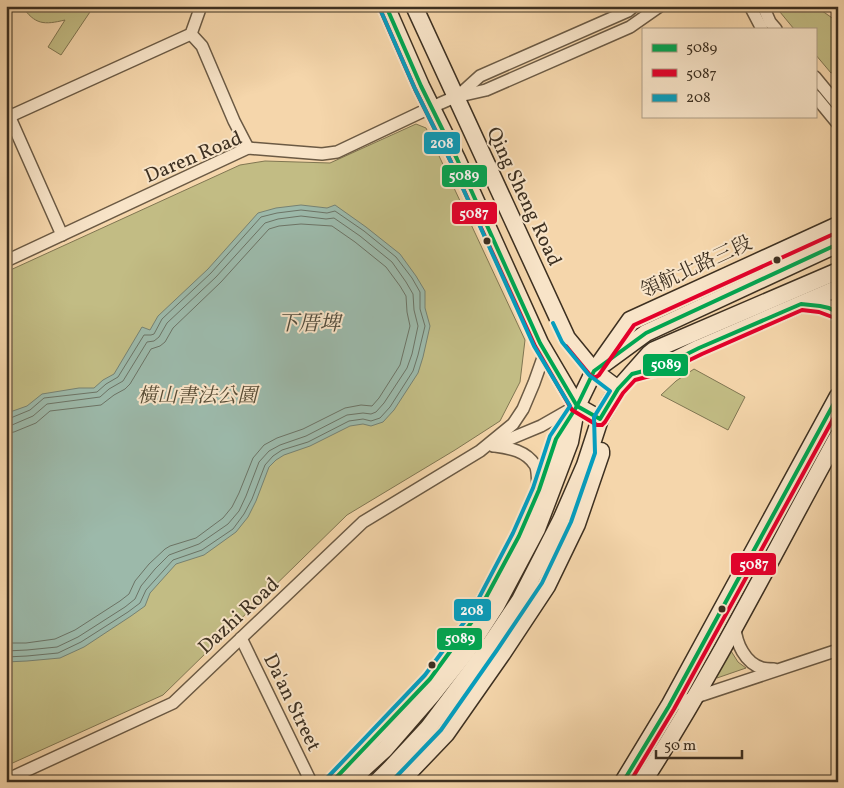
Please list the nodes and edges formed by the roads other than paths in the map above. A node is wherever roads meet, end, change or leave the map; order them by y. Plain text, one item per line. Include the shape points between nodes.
1 (202, 6) edge
2 (386, 6) edge
3 (414, 6) edge
4 (634, 6) edge
5 (660, 6) edge
6 (750, 6) edge
7 (763, 6) edge
8 (761, 28) edge
9 (775, 28) edge
10 (191, 34) junction
11 (816, 78) edge
12 (455, 97) junction
13 (816, 97) edge
14 (838, 105) edge
15 (432, 107) junction
16 (7, 115) edge
17 (838, 124) edge
18 (248, 148) junction
19 (838, 225) edge
20 (62, 235) junction
21 (838, 244) edge
22 (6, 261) edge
23 (838, 271) edge
24 (838, 288) edge
25 (801, 304) junction
26 (838, 313) edge
27 (545, 352) junction
28 (594, 371) junction
29 (632, 374) junction
30 (618, 389) junction
31 (838, 396) edge
32 (577, 406) junction
33 (600, 419) junction
34 (816, 436) junction
35 (836, 442) edge
36 (494, 446) junction
37 (480, 451) junction
38 (539, 490) junction
39 (735, 626) junction
40 (241, 638) junction
41 (838, 650) edge
42 (778, 670) junction
43 (694, 698) junction
44 (669, 706) junction
45 (6, 780) edge
46 (311, 782) edge
47 (332, 782) edge
48 (349, 782) edge
49 (376, 782) edge
50 (400, 782) edge
51 (623, 782) edge
52 (643, 782) edge

1 - 10 street
2 - 15 street
3 - 12 street, Qing Sheng Road
4 - 12 street via 480,76
5 - 12 street via 630,27 486,90
6 - 8 street
7 - 9 street
10 - 16 street
10 - 18 street via 202,46
11 - 14 street
12 - 15 street, Daren Road
12 - 28 street, Qing Sheng Road via 567,338
13 - 17 street
15 - 18 street, Daren Road via 337,152 322,154
15 - 27 street
16 - 20 street
18 - 20 street, Daren Road
19 - 28 street, 領航北路三段 via 630,320
20 - 22 street, Daren Road
21 - 28 street via 646,333
23 - 29 street via 654,350
24 - 25 street
25 - 26 street via 816,304
25 - 29 street via 663,366
27 - 32 street
27 - 37 street, Dazhi Road via 523,409 513,424
28 - 30 street, Qing Sheng Road
28 - 32 street, 領航北路三段
29 - 30 street
30 - 33 street
31 - 34 street
32 - 33 street
32 - 36 street, Dazhi Road
32 - 38 street via 556,439
32 - 48 street via 570,442 537,529 496,606 467,651 432,695 385,749
33 - 49 street via 586,465 520,600 428,728
33 - 50 street via 601,454 576,524 547,586 446,734
34 - 35 street
34 - 44 street
35 - 39 street
36 - 37 street, Dazhi Road
36 - 38 street via 512,448 526,455 536,466
37 - 40 street, Dazhi Road via 362,522
38 - 47 street via 519,536 476,616 430,679
39 - 42 street via 735,638 748,659 760,667
39 - 43 street
40 - 45 street, Dazhi Road via 173,703
40 - 46 street, Da'an Street
41 - 42 street
42 - 43 street
43 - 44 street
43 - 52 street
44 - 51 street

